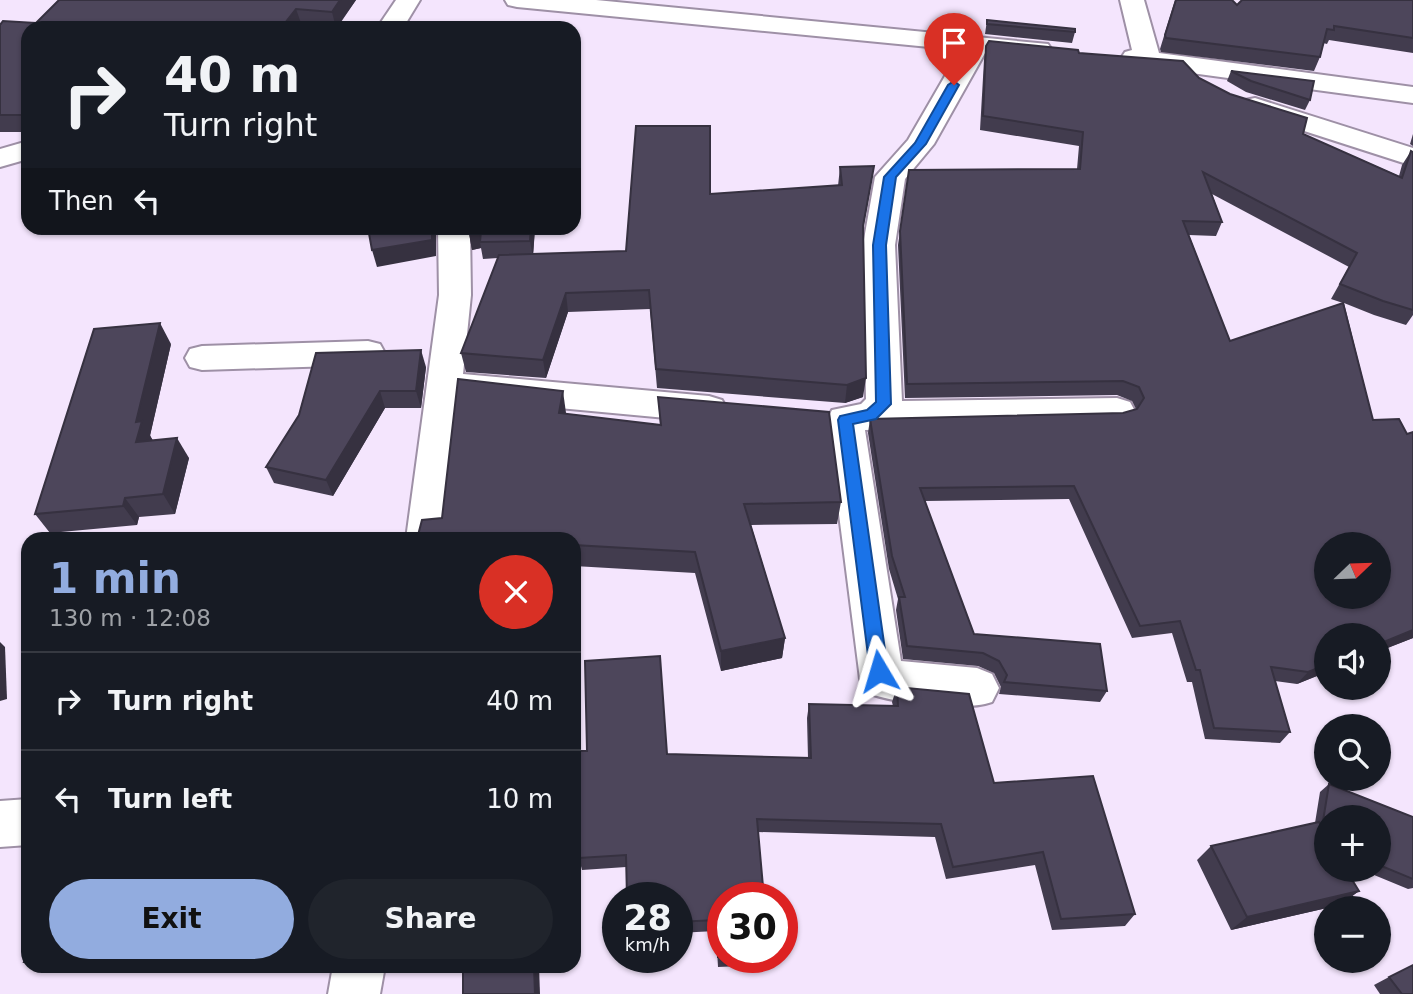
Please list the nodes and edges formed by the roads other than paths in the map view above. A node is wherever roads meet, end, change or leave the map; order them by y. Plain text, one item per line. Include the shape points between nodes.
1 (408, 0) edge
2 (517, 0) edge
3 (1132, 0) edge
4 (394, 21) edge
5 (976, 45) junction
6 (1069, 53) edge
7 (1109, 56) edge
8 (1148, 60) junction
9 (1187, 65) junction
10 (1413, 95) edge
11 (21, 152) edge
12 (1413, 157) edge
13 (0, 158) edge
14 (454, 235) edge
15 (202, 358) dead end
16 (429, 360) junction
17 (1117, 411) edge
18 (741, 412) edge
19 (806, 417) edge
20 (858, 417) junction
21 (426, 532) edge
22 (977, 688) dead end
23 (21, 822) edge
24 (0, 824) edge
25 (358, 973) edge
26 (354, 994) edge

1 - 4 street
2 - 5 street
3 - 8 street
5 - 6 street
5 - 20 street via 920,144 890,177 879,245 884,404
7 - 8 street
8 - 9 street
9 - 10 street
9 - 12 street via 1205,84 1235,100
11 - 13 street
14 - 16 street via 455,295
15 - 16 street
16 - 18 street
16 - 21 street
17 - 20 street
19 - 20 street
20 - 22 street via 882,679
23 - 24 street
25 - 26 street

